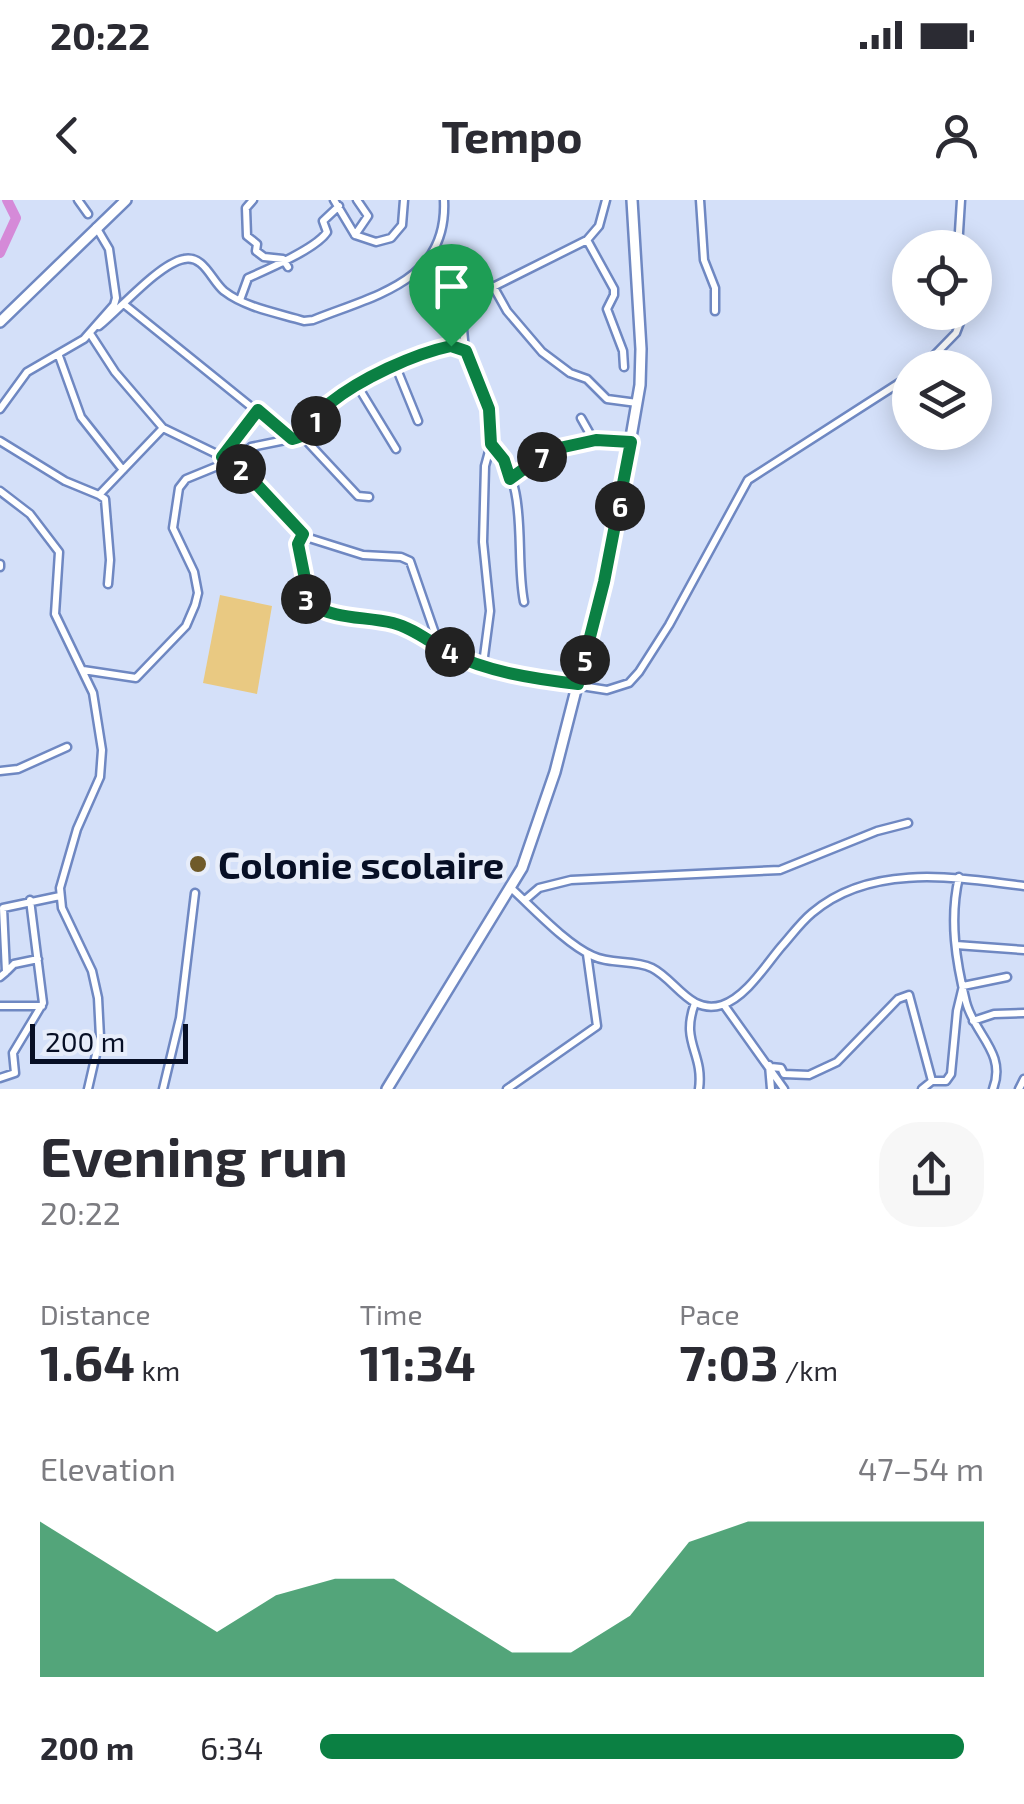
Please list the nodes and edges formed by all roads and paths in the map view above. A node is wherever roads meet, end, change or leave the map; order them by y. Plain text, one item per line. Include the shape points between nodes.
1 (78, 200) edge
2 (126, 200) edge
3 (254, 200) edge
4 (357, 200) edge
5 (404, 200) edge
6 (444, 200) edge
7 (606, 200) edge
8 (700, 200) edge
9 (961, 200) edge
10 (337, 203) edge
11 (632, 206) edge
12 (88, 214) dead end
13 (96, 227) junction
14 (959, 230) edge
15 (355, 234) junction
16 (587, 240) junction
17 (283, 259) junction
18 (288, 267) dead end
19 (493, 286) junction
20 (240, 300) junction
21 (125, 304) junction
22 (715, 311) dead end
23 (0, 322) edge
24 (99, 326) junction
25 (957, 330) edge
26 (91, 334) junction
27 (939, 350) edge
28 (466, 351) junction
29 (58, 356) junction
30 (396, 367) junction
31 (624, 367) dead end
32 (356, 384) junction
33 (892, 387) edge
34 (637, 402) junction
35 (0, 410) edge
36 (258, 410) junction
37 (581, 418) dead end
38 (418, 420) dead end
39 (163, 428) junction
40 (302, 437) junction
41 (292, 439) junction
42 (0, 441) edge
43 (594, 441) junction
44 (631, 442) junction
45 (491, 444) junction
46 (396, 449) dead end
47 (230, 461) junction
48 (123, 470) junction
49 (510, 479) junction
50 (0, 491) edge
51 (99, 495) junction
52 (369, 497) dead end
53 (303, 534) junction
54 (108, 584) dead end
55 (524, 602) dead end
56 (441, 646) junction
57 (482, 664) junction
58 (81, 670) junction
59 (578, 684) junction
60 (66, 746) dead end
61 (0, 771) edge
62 (908, 823) dead end
63 (960, 877) junction
64 (1024, 886) edge
65 (511, 888) junction
66 (195, 893) dead end
67 (60, 896) junction
68 (30, 900) junction
69 (524, 900) junction
70 (956, 945) junction
71 (1024, 950) edge
72 (587, 954) junction
73 (38, 960) junction
74 (3, 974) edge
75 (1007, 976) dead end
76 (963, 986) junction
77 (694, 1003) junction
78 (724, 1004) junction
79 (0, 1006) edge
80 (42, 1006) junction
81 (1024, 1013) edge
82 (973, 1021) junction
83 (770, 1065) junction
84 (0, 1078) edge
85 (1024, 1079) edge
86 (932, 1081) junction
87 (88, 1089) edge
88 (163, 1089) edge
89 (387, 1089) edge
90 (507, 1089) edge
91 (700, 1089) edge
92 (772, 1089) edge
93 (784, 1089) edge
94 (922, 1089) edge
95 (993, 1089) edge
96 (1019, 1089) edge

1 - 12 street
2 - 13 street
3 - 17 street via 246,208 247,236 264,257
4 - 15 street via 368,216
5 - 15 street via 402,225 392,238 376,242
6 - 20 street via 439,245 408,278 308,321
7 - 16 street
8 - 22 street
9 - 14 street
10 - 15 street
10 - 17 street via 324,221 323,238
11 - 34 street via 641,348
13 - 23 street
13 - 24 street via 109,248 116,298
16 - 19 street
16 - 31 street via 614,289 607,309
17 - 18 street
17 - 20 street via 248,278
19 - 28 street via 462,318
19 - 34 street via 542,352 607,399
20 - 21 street via 190,258 171,264
21 - 24 street
21 - 36 street
24 - 26 street
25 - 27 street
26 - 29 street
26 - 39 street
28 - 30 street via 446,347
28 - 45 street via 489,409
29 - 35 street via 27,372
29 - 48 street via 80,417
30 - 32 street
30 - 38 street
32 - 40 street
32 - 46 street
33 - 59 street via 752,476 635,678 612,690
34 - 44 street
36 - 41 street
36 - 47 street
37 - 43 street
39 - 47 street
39 - 48 street
40 - 41 street
40 - 52 street via 358,496
41 - 47 street via 251,447
42 - 51 street
43 - 44 street
43 - 49 street via 550,450
44 - 59 street
45 - 49 street
45 - 57 street via 483,555 490,612
47 - 53 street
47 - 58 street via 179,488 174,534 198,592 186,626 134,678
48 - 51 street
49 - 55 street via 520,520
50 - 58 street via 36,521 59,552 55,614
51 - 54 street via 108,524
53 - 56 street via 363,555 410,562
53 - 56 street via 298,544 310,604 328,614 396,624
56 - 57 street
57 - 59 street
58 - 67 street via 94,697 100,773
59 - 65 street via 539,826
60 - 61 street
62 - 69 street via 780,870 571,880
63 - 64 street
63 - 70 street
63 - 78 street via 883,882 828,901
65 - 69 street
65 - 89 street
66 - 88 street via 180,1018
67 - 68 street
67 - 87 street via 98,998 100,1038
68 - 73 street
68 - 74 street via 2,910
69 - 72 street
70 - 71 street
70 - 76 street
72 - 77 street via 646,965
72 - 90 street via 595,1029
73 - 74 street via 14,964
73 - 80 street
75 - 76 street
76 - 82 street
76 - 86 street via 951,1074
77 - 78 street
77 - 91 street via 688,1022
78 - 83 street
79 - 80 street
80 - 84 street via 13,1053 15,1073
81 - 82 street
82 - 95 street via 996,1060
83 - 86 street via 784,1074 814,1074 909,995
83 - 92 street
83 - 93 street
85 - 96 street
86 - 94 street

